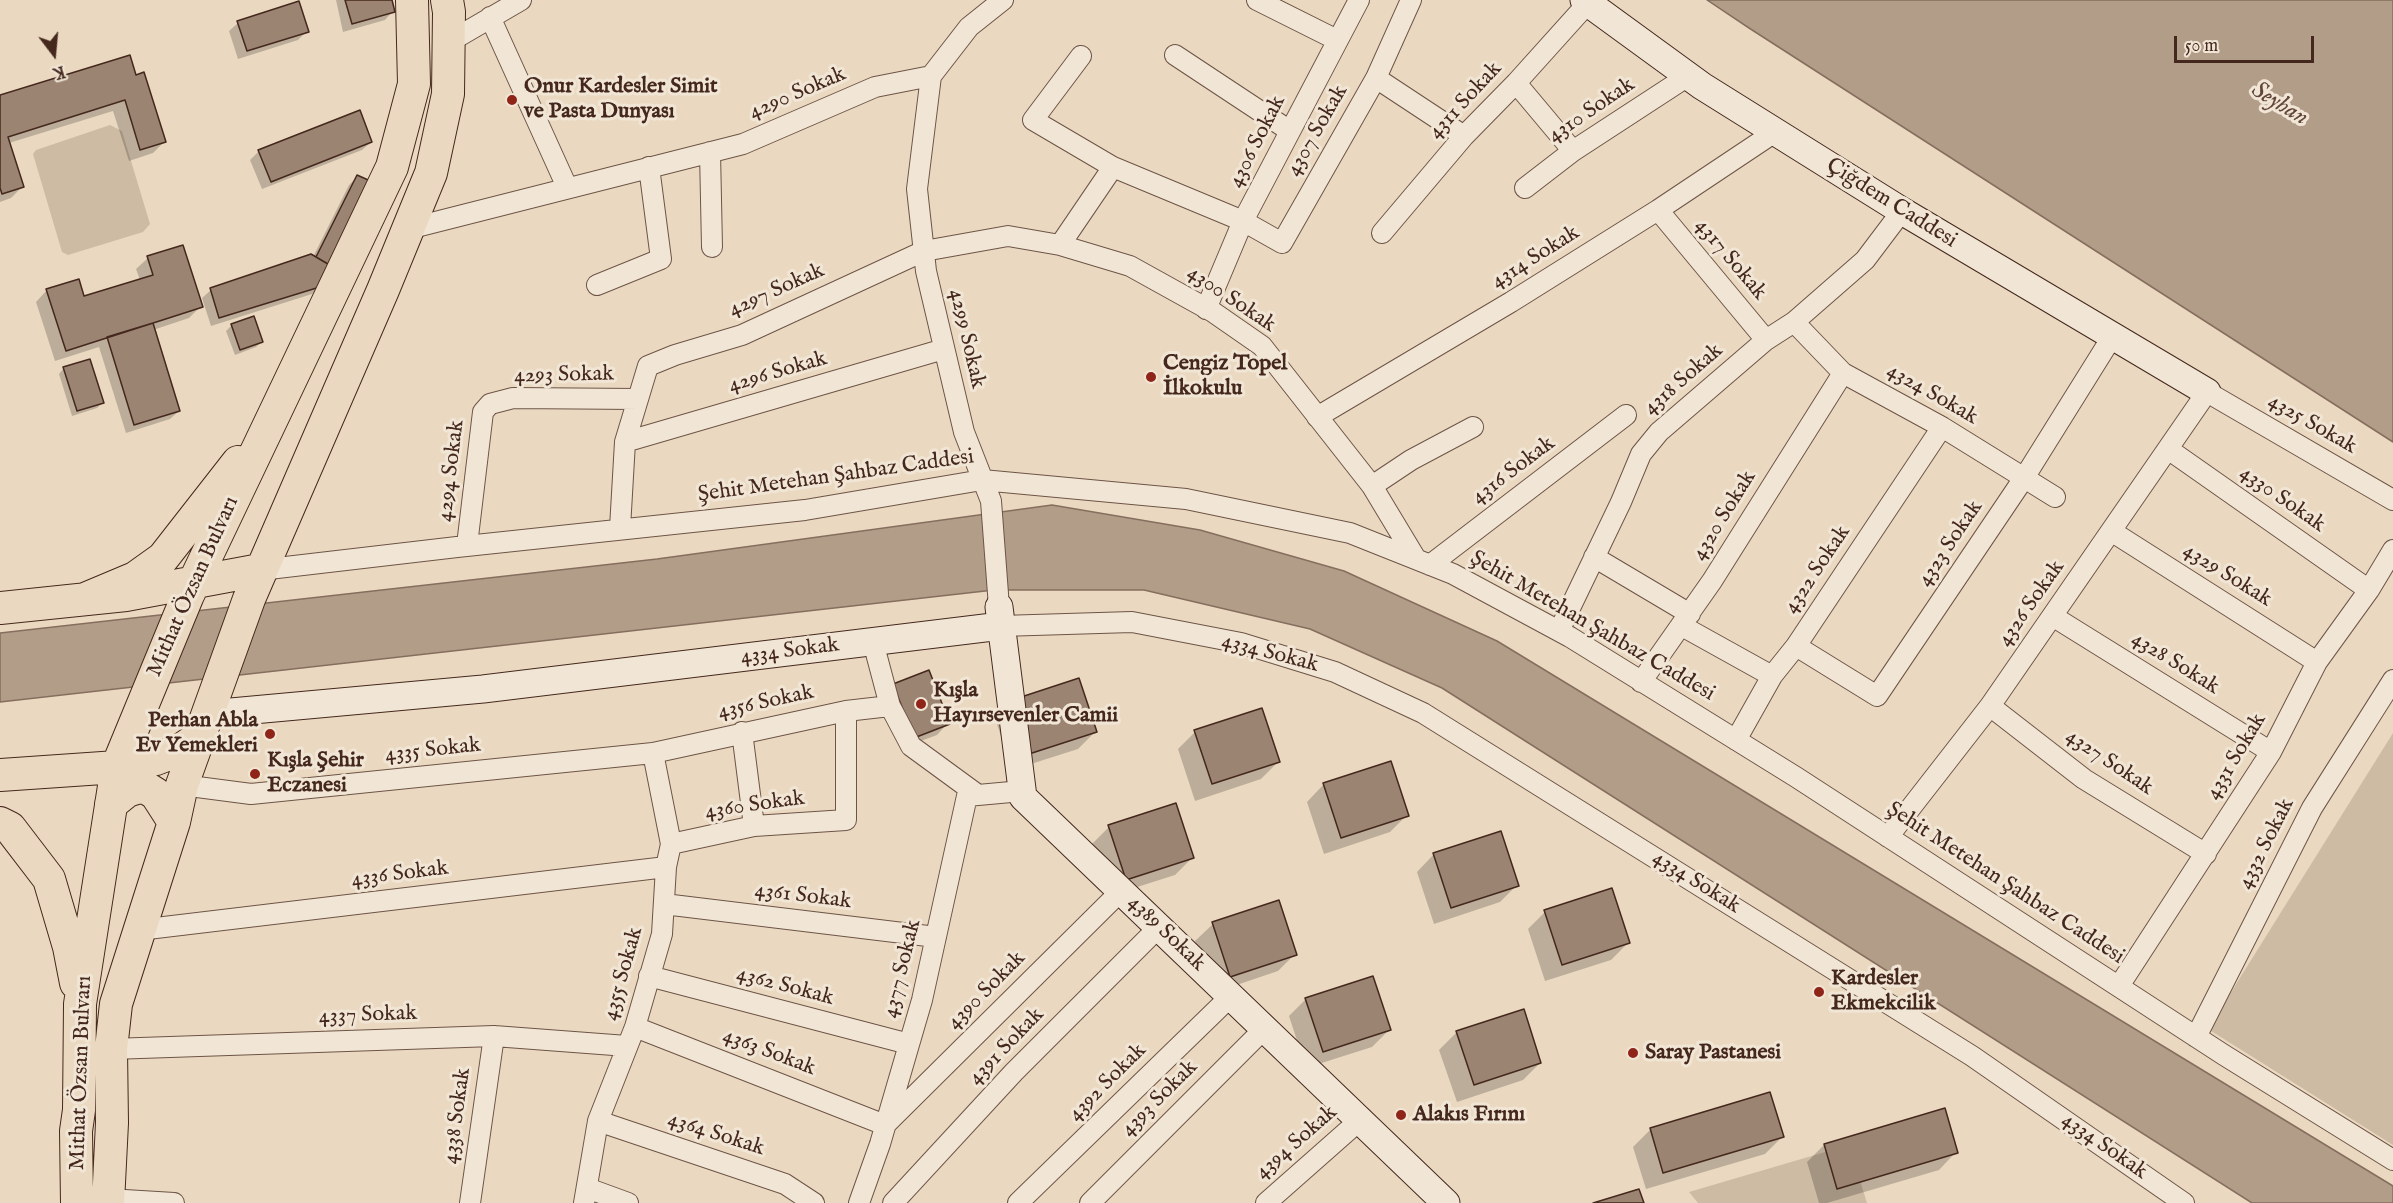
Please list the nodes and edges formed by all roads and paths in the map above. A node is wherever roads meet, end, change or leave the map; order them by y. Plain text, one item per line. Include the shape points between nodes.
1 (412, 0) edge
2 (447, 0) edge
3 (521, 0) edge
4 (1003, 0) edge
5 (1257, 0) edge
6 (1359, 0) edge
7 (1411, 0) edge
8 (1586, 1) edge
9 (490, 17) junction
10 (1337, 40) junction
11 (449, 42) junction
12 (1175, 54) dead end
13 (1082, 56) dead end
14 (931, 76) junction
15 (1688, 76) junction
16 (1376, 78) junction
17 (1516, 83) junction
18 (1290, 131) junction
19 (1775, 132) junction
20 (1464, 136) junction
21 (1573, 151) junction
22 (710, 152) junction
23 (1113, 166) junction
24 (649, 167) junction
25 (567, 187) junction
26 (1525, 188) dead end
27 (1658, 210) junction
28 (1902, 211) junction
29 (1243, 221) junction
30 (408, 229) junction
31 (1382, 233) dead end
32 (1060, 245) junction
33 (712, 247) dead end
34 (924, 251) junction
35 (597, 285) dead end
36 (1206, 309) junction
37 (1794, 322) junction
38 (2112, 337) junction
39 (1766, 340) junction
40 (944, 349) junction
41 (1843, 373) junction
42 (2207, 392) junction
43 (638, 399) junction
44 (490, 404) joint
45 (1626, 415) dead end
46 (273, 416) junction
47 (1317, 417) junction
48 (1473, 427) dead end
49 (1942, 427) junction
50 (625, 442) junction
51 (2168, 449) junction
52 (2024, 478) junction
53 (982, 480) junction
54 (1372, 486) junction
55 (2055, 498) dead end
56 (2393, 500) edge
57 (620, 528) junction
58 (2111, 531) junction
59 (467, 545) junction
60 (2393, 550) edge
61 (1594, 556) junction
62 (1423, 562) junction
63 (260, 570) junction
64 (201, 585) junction
65 (2369, 590) junction
66 (85, 599) junction
67 (249, 599) junction
68 (0, 608) edge
69 (1000, 617) junction
70 (2054, 617) junction
71 (1686, 620) junction
72 (1559, 631) junction
73 (873, 642) junction
74 (1796, 646) junction
75 (2317, 662) junction
76 (1772, 676) junction
77 (2393, 680) edge
78 (1641, 682) junction
79 (890, 706) junction
80 (1990, 706) junction
81 (846, 711) junction
82 (137, 716) junction
83 (742, 732) junction
84 (197, 733) junction
85 (1736, 740) junction
86 (2271, 752) junction
87 (653, 753) junction
88 (117, 767) junction
89 (0, 775) edge
90 (182, 785) junction
91 (1022, 791) junction
92 (978, 795) junction
93 (111, 804) junction
94 (174, 822) junction
95 (0, 823) edge
96 (754, 826) junction
97 (1888, 837) junction
98 (671, 844) junction
99 (2206, 854) junction
100 (666, 867) junction
101 (1121, 891) junction
102 (664, 904) junction
103 (1159, 927) junction
104 (139, 930) junction
105 (936, 937) junction
106 (649, 976) junction
107 (2119, 986) junction
108 (1231, 996) junction
109 (80, 1004) junction
110 (635, 1027) junction
111 (1264, 1028) junction
112 (494, 1036) junction
113 (2196, 1037) junction
114 (909, 1044) junction
115 (627, 1046) junction
116 (111, 1049) junction
117 (1360, 1120) junction
118 (598, 1121) junction
119 (885, 1125) junction
120 (2393, 1160) edge
121 (586, 1196) edge
122 (108, 1201) edge
123 (1439, 1201) edge
124 (77, 1203) edge
125 (174, 1203) edge
126 (470, 1203) edge
127 (628, 1203) edge
128 (814, 1203) edge
129 (859, 1203) edge
130 (893, 1203) edge
131 (1018, 1203) edge
132 (1090, 1203) edge
133 (1266, 1203) edge
134 (2184, 1203) edge

1 - 46 main road, Mithat Özsan Bulvarı via 414,84 392,167
2 - 11 main road, Mithat Özsan Bulvarı
3 - 9 street
4 - 14 street via 969,27
5 - 10 street
6 - 10 street, 4306 Sokak
7 - 16 street, 4307 Sokak
8 - 15 main road, Çiğdem Caddesi
8 - 17 street, 4311 Sokak
9 - 11 street
9 - 25 street
10 - 18 street, 4306 Sokak
11 - 30 main road, Mithat Özsan Bulvarı via 448,94 431,173
12 - 18 street
13 - 23 street via 1033,120
14 - 22 street, 4290 Sokak via 875,87 742,144
14 - 34 street, 4299 Sokak via 917,189
15 - 19 main road, Çiğdem Caddesi
15 - 21 street, 4310 Sokak
16 - 20 street
16 - 29 street, 4307 Sokak via 1282,243
17 - 20 street, 4311 Sokak
17 - 21 street
18 - 29 street, 4306 Sokak
19 - 27 street, 4314 Sokak
19 - 28 main road, Çiğdem Caddesi
20 - 31 street, 4311 Sokak
21 - 26 street, 4310 Sokak
22 - 24 street, 4290 Sokak
22 - 33 street
23 - 29 street
23 - 32 street
24 - 25 street, 4290 Sokak
24 - 35 street via 661,260
25 - 30 street, 4290 Sokak
27 - 39 street, 4317 Sokak
27 - 47 street, 4314 Sokak
28 - 37 street, 4318 Sokak via 1865,260
28 - 38 main road, Çiğdem Caddesi
29 - 36 street, 4306 Sokak
30 - 63 main road, Mithat Özsan Bulvarı
32 - 34 street, 4300 Sokak via 1008,236
32 - 36 street, 4300 Sokak via 1130,266
34 - 40 street, 4299 Sokak
34 - 43 street, 4297 Sokak via 742,335 648,366
36 - 47 street, 4300 Sokak via 1262,346
37 - 39 street, 4318 Sokak
37 - 41 street, 4324 Sokak
38 - 42 main road, Çiğdem Caddesi
38 - 52 street, 4323 Sokak
39 - 61 street, 4318 Sokak via 1659,432 1641,454
40 - 50 street, 4296 Sokak
40 - 53 street, 4299 Sokak via 964,432
41 - 49 street, 4324 Sokak
41 - 71 street, 4320 Sokak
42 - 51 street, 4326 Sokak
42 - 56 street, 4325 Sokak
43 - 44 street, 4293 Sokak via 513,398
43 - 50 street
44 - 59 street, 4294 Sokak via 483,412
45 - 62 street, 4316 Sokak
46 - 64 main road, Mithat Özsan Bulvarı
46 - 66 main road via 163,558 135,578
47 - 54 street, 4300 Sokak
48 - 54 street
49 - 52 street, 4324 Sokak
49 - 74 street, 4322 Sokak
50 - 57 street
51 - 58 street, 4326 Sokak
51 - 65 street, 4330 Sokak
52 - 55 street, 4324 Sokak
52 - 74 street, 4323 Sokak via 1877,696
53 - 57 street, Şehit Metehan Şahbaz Caddesi via 805,510
53 - 62 street, Şehit Metehan Şahbaz Caddesi via 1186,499 1350,533
53 - 69 street, 4299 Sokak via 991,501
54 - 62 street, 4300 Sokak
57 - 59 street, Şehit Metehan Şahbaz Caddesi
58 - 70 street, 4326 Sokak
58 - 75 street, 4329 Sokak
59 - 63 street, Şehit Metehan Şahbaz Caddesi
60 - 65 street, 4331 Sokak
61 - 71 street
61 - 72 street, 4318 Sokak
62 - 72 street, Şehit Metehan Şahbaz Caddesi
63 - 64 main road
63 - 67 main road, Mithat Özsan Bulvarı
64 - 66 main road
64 - 67 main road via 234,582
64 - 82 main road, Mithat Özsan Bulvarı
65 - 75 street, 4331 Sokak
66 - 68 main road
67 - 84 main road, Mithat Özsan Bulvarı
69 - 73 main road, 4334 Sokak
69 - 91 main road
69 - 134 street, 4334 Sokak via 1132,622 1241,643 1335,672 1423,712 1972,1056
70 - 80 street, 4326 Sokak
70 - 86 street, 4328 Sokak
71 - 76 street
71 - 78 street, 4320 Sokak
72 - 78 street, Şehit Metehan Şahbaz Caddesi
73 - 79 street
73 - 84 main road, 4334 Sokak via 483,689
74 - 76 street, 4322 Sokak
75 - 86 street, 4331 Sokak
76 - 85 street, 4322 Sokak
77 - 113 street, 4332 Sokak via 2312,808
78 - 85 street, Şehit Metehan Şahbaz Caddesi
79 - 81 street, 4356 Sokak
79 - 92 street via 911,746
80 - 97 street, 4326 Sokak
80 - 99 street, 4327 Sokak via 2084,779
81 - 83 street, 4356 Sokak
81 - 96 street, 4360 Sokak via 846,820
82 - 84 main road via 140,739 146,747 162,751
82 - 88 main road, Mithat Özsan Bulvarı
83 - 87 street, 4356 Sokak
83 - 96 street
84 - 88 main road via 156,759
84 - 90 main road, Mithat Özsan Bulvarı
85 - 97 street, Şehit Metehan Şahbaz Caddesi
86 - 99 street, 4331 Sokak
87 - 90 street, 4335 Sokak via 252,794
87 - 98 street, 4355 Sokak
88 - 89 main road
88 - 93 main road, Mithat Özsan Bulvarı
90 - 94 main road, Mithat Özsan Bulvarı
91 - 92 street
91 - 101 main road, 4389 Sokak via 1023,797
92 - 105 street, 4377 Sokak via 967,796
93 - 94 main road via 127,791 148,789 156,794
93 - 109 main road, Mithat Özsan Bulvarı
94 - 104 main road, Mithat Özsan Bulvarı
95 - 109 main road via 10,828 49,879 69,947
96 - 98 street, 4360 Sokak
97 - 107 street, Şehit Metehan Şahbaz Caddesi
98 - 100 street, 4355 Sokak
99 - 107 street, 4331 Sokak
100 - 102 street, 4355 Sokak
100 - 104 street, 4336 Sokak
101 - 103 main road, 4389 Sokak
101 - 119 street, 4390 Sokak
102 - 105 street, 4361 Sokak
102 - 106 street, 4355 Sokak via 662,934
103 - 108 main road, 4389 Sokak
103 - 130 street, 4391 Sokak via 1014,1072
104 - 116 main road, Mithat Özsan Bulvarı via 116,1004
105 - 114 street, 4377 Sokak
106 - 110 street, 4355 Sokak
106 - 114 street, 4362 Sokak
107 - 113 street, Şehit Metehan Şahbaz Caddesi
108 - 111 main road, 4389 Sokak
108 - 131 street, 4392 Sokak
109 - 124 main road, Mithat Özsan Bulvarı
110 - 115 street, 4355 Sokak
110 - 119 street, 4363 Sokak
111 - 117 main road, 4389 Sokak
111 - 132 street, 4393 Sokak
112 - 115 street, 4337 Sokak
112 - 116 street, 4337 Sokak
112 - 126 street, 4338 Sokak
113 - 120 street, Şehit Metehan Şahbaz Caddesi
114 - 119 street, 4377 Sokak
115 - 118 street, 4355 Sokak
116 - 122 main road, Mithat Özsan Bulvarı
117 - 123 main road, 4389 Sokak
117 - 133 street, 4394 Sokak
118 - 121 street, 4355 Sokak
118 - 128 street, 4364 Sokak via 786,1184
119 - 129 street, 4377 Sokak
121 - 127 street
122 - 125 street

